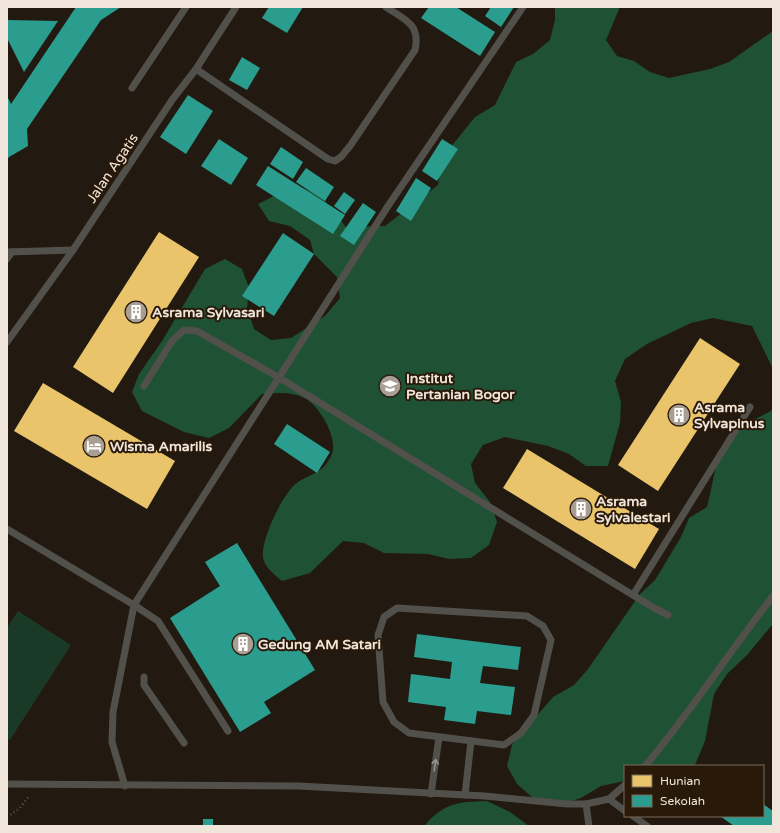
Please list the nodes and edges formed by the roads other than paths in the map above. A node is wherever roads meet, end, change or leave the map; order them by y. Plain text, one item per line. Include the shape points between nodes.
1 (186, 7) edge
2 (236, 7) edge
3 (386, 7) edge
4 (523, 7) edge
5 (196, 69) junction
6 (132, 88) dead end
7 (72, 250) junction
8 (9, 252) edge
9 (7, 259) edge
10 (7, 342) edge
11 (278, 378) junction
12 (144, 386) dead end
13 (750, 407) dead end
14 (7, 529) edge
15 (633, 595) junction
16 (773, 596) edge
17 (134, 605) junction
18 (668, 615) dead end
19 (144, 677) dead end
20 (228, 731) dead end
21 (439, 737) junction
22 (471, 741) junction
23 (184, 743) dead end
24 (646, 765) edge
25 (7, 784) edge
26 (125, 786) junction
27 (624, 786) edge
28 (431, 794) junction
29 (466, 796) junction
30 (609, 799) junction
31 (586, 804) junction
32 (624, 810) edge
33 (634, 817) edge
34 (589, 826) edge
35 (647, 826) edge

1 - 6 lane
2 - 5 lane, Jalan Agatis
3 - 5 lane via 415,30 418,38 415,50 350,146 335,161 328,159
4 - 11 lane via 388,206
5 - 7 lane, Jalan Agatis via 172,100
7 - 8 lane
7 - 10 lane, Jalan Agatis
8 - 9 lane
11 - 12 lane via 197,332 184,330 172,341
11 - 15 lane
11 - 17 lane
13 - 15 lane
14 - 17 lane
15 - 18 lane
16 - 24 lane via 671,736
17 - 20 lane via 158,621 164,629
17 - 26 lane via 113,712 112,742
19 - 23 lane via 144,685
21 - 22 lane
21 - 22 lane via 409,733 394,722 383,702 378,635 384,617 398,608 528,616 543,626 550,640 534,715 521,732 504,745
28 -> 21 lane
22 - 29 lane
25 - 26 lane
26 - 28 lane via 299,786
27 - 30 lane
28 - 29 lane
29 - 31 lane
30 - 31 lane
30 - 32 lane
31 - 34 lane
33 - 35 lane

